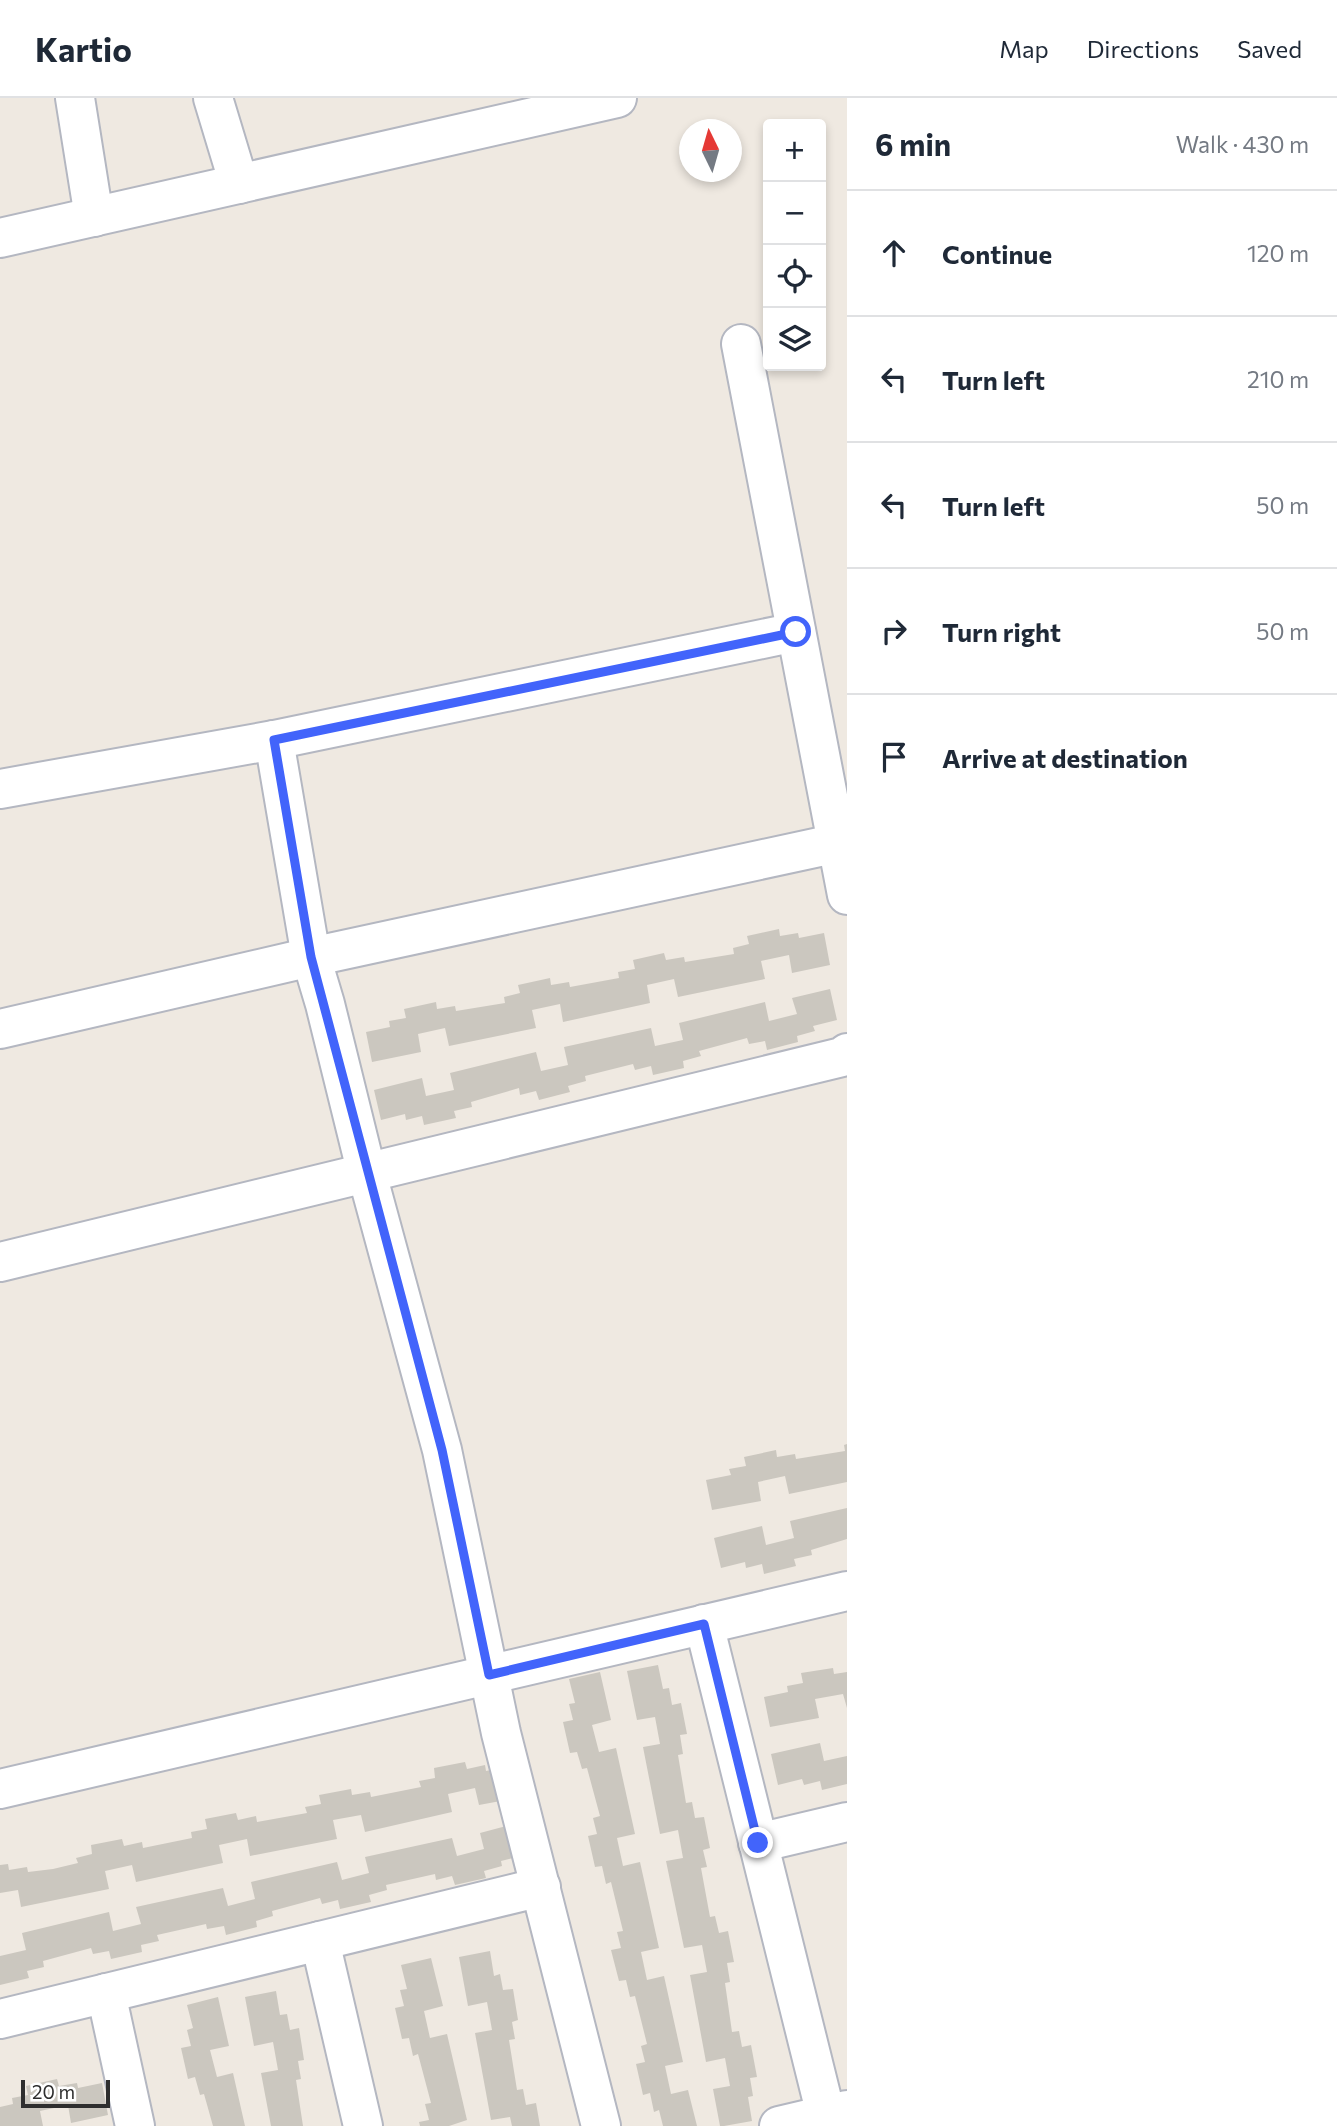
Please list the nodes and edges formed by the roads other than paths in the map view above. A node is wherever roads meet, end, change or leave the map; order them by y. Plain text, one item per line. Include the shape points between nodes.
1 (75, 98) edge
2 (212, 98) edge
3 (617, 98) edge
4 (239, 184) junction
5 (94, 217) junction
6 (0, 238) edge
7 (741, 344) dead end
8 (796, 632) junction
9 (274, 740) junction
10 (0, 789) edge
11 (842, 842) edge
12 (847, 895) edge
13 (311, 957) junction
14 (0, 1029) edge
15 (847, 1053) edge
16 (367, 1174) junction
17 (0, 1262) edge
18 (847, 1591) edge
19 (704, 1624) junction
20 (489, 1675) junction
21 (0, 1789) edge
22 (847, 1822) edge
23 (758, 1843) junction
24 (541, 1887) junction
25 (320, 1941) junction
26 (106, 1993) junction
27 (0, 2019) edge
28 (836, 2113) edge
29 (135, 2126) edge
30 (363, 2126) edge
31 (601, 2126) edge
32 (779, 2126) edge

1 - 5 street
2 - 4 street
3 - 4 street
4 - 5 street
5 - 6 street
7 - 8 street
8 - 9 street
8 - 11 street
9 - 10 street
9 - 13 street
11 - 12 street
11 - 13 street
13 - 14 street
13 - 16 street
15 - 16 street
16 - 17 street
16 - 20 street via 442,1450
18 - 19 street
19 - 20 street
19 - 23 street
20 - 21 street
20 - 24 street
22 - 23 street
23 - 28 street
24 - 25 street
24 - 31 street
25 - 26 street
25 - 30 street
26 - 27 street
26 - 29 street
28 - 32 street

